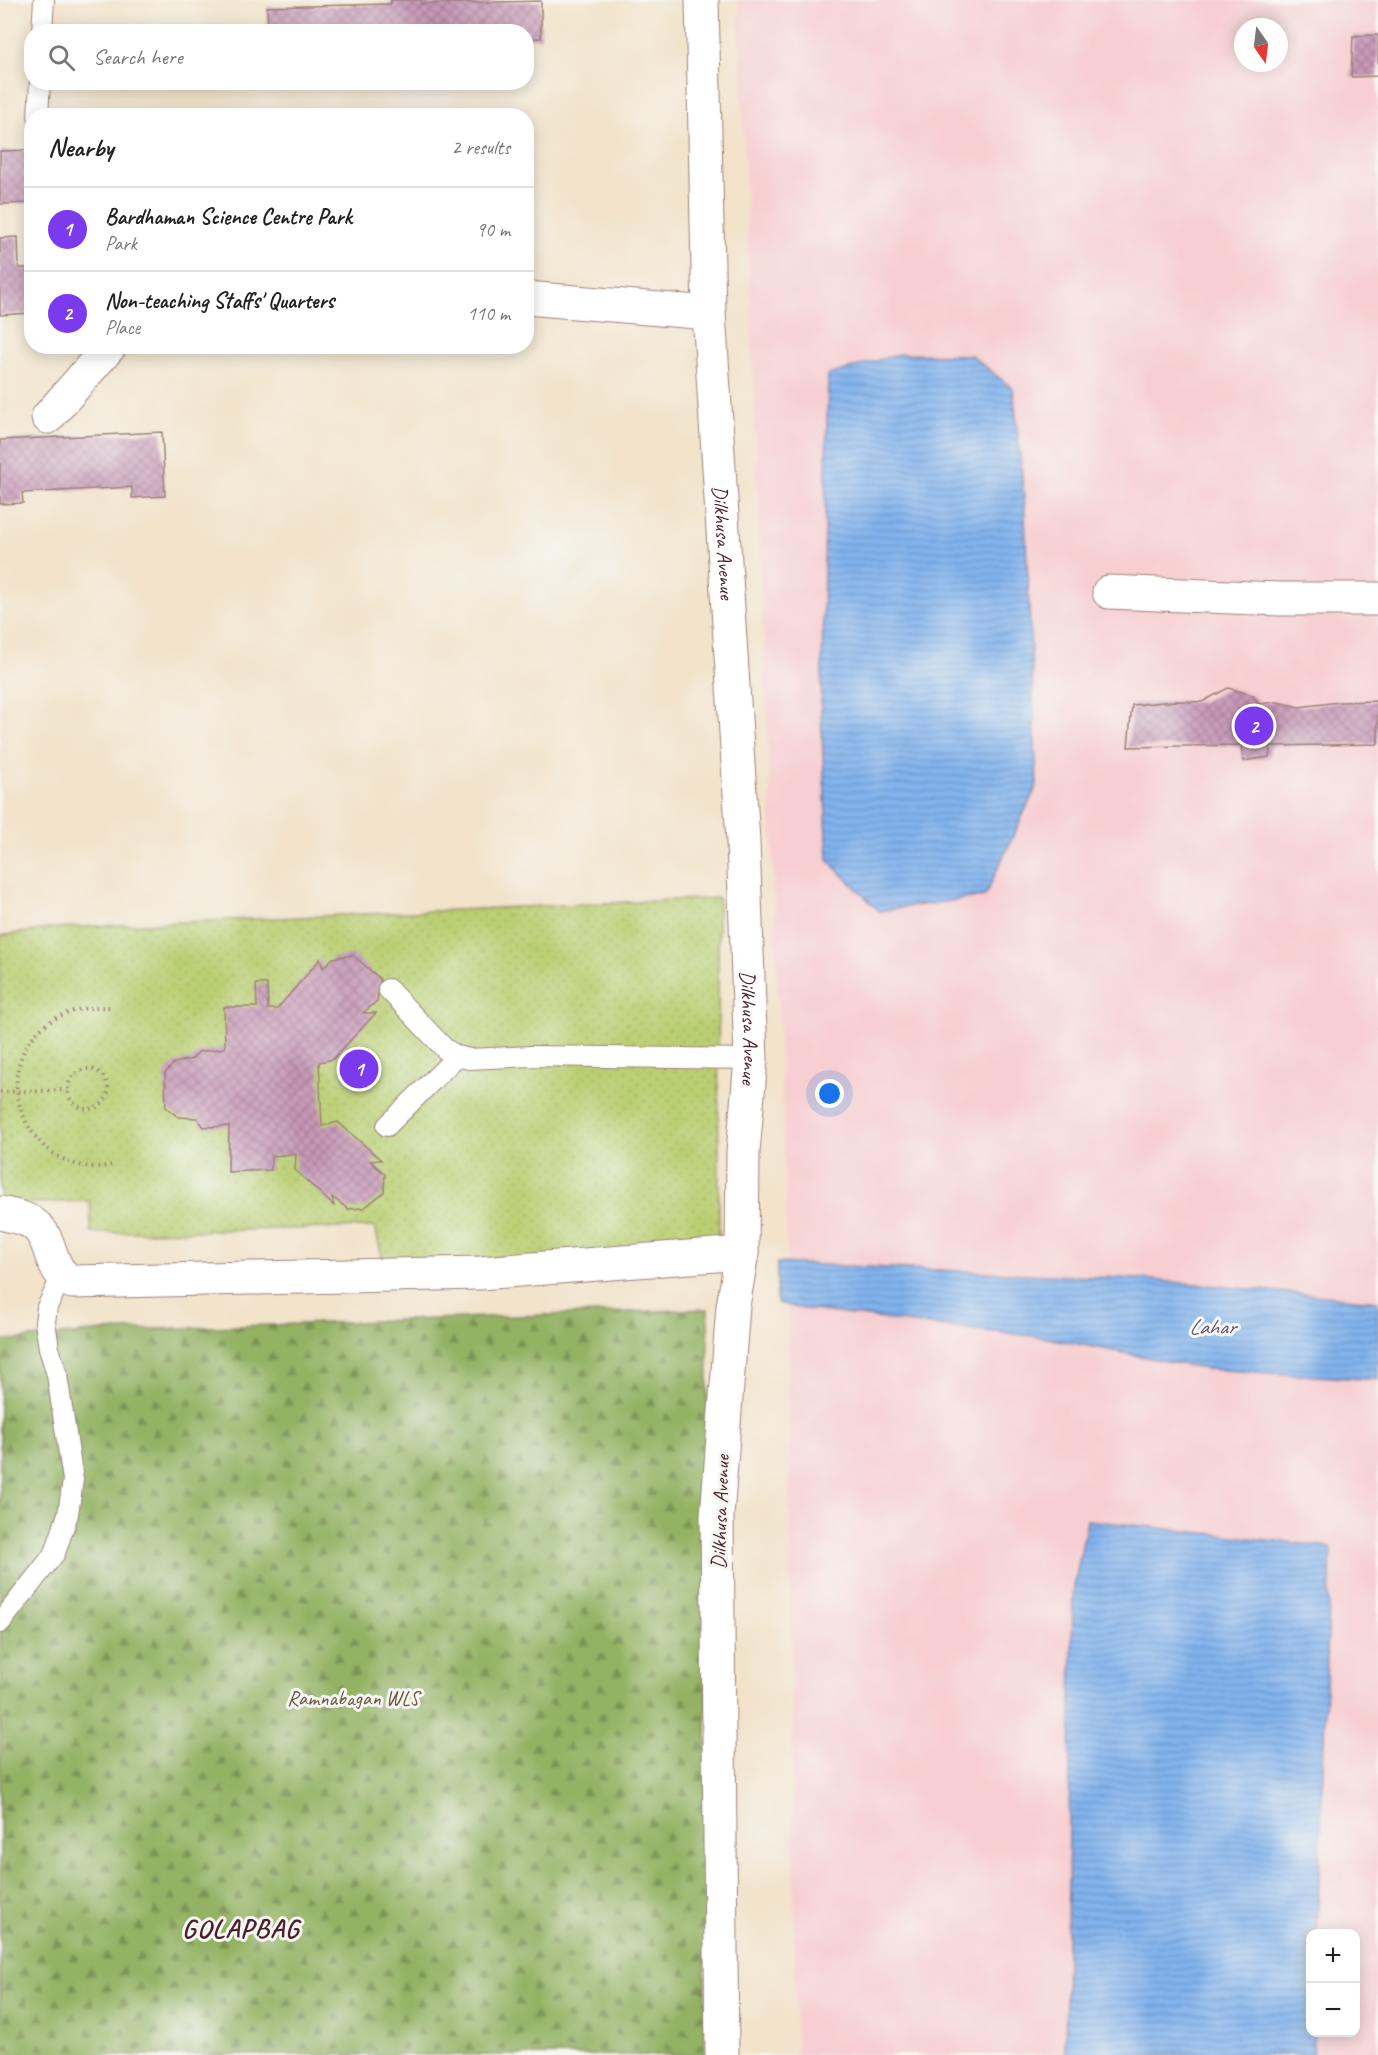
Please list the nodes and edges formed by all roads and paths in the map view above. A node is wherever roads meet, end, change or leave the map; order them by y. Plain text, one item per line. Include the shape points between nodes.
1 (44, 0) edge
2 (702, 0) edge
3 (42, 24) edge
4 (40, 90) edge
5 (38, 108) edge
6 (534, 299) edge
7 (710, 313) junction
8 (103, 354) edge
9 (48, 417) dead end
10 (1108, 591) dead end
11 (1378, 598) edge
12 (388, 989) dead end
13 (111, 1007) dead end
14 (457, 1056) junction
15 (751, 1059) junction
16 (68, 1090) junction
17 (0, 1092) edge
18 (17, 1093) junction
19 (387, 1126) dead end
20 (111, 1165) dead end
21 (0, 1213) edge
22 (742, 1253) junction
23 (62, 1276) junction
24 (0, 1623) edge
25 (722, 2055) edge

1 - 3 lane
2 - 7 street, Dilkhusa Avenue
4 - 5 lane
6 - 7 street
7 - 15 street, Dilkhusa Avenue via 743,841
8 - 9 street
10 - 11 street via 1281,599
12 - 14 lane
13 - 18 path via 71,1011 44,1026 30,1041 21,1060
14 - 15 lane
14 - 19 lane
15 - 22 street, Dilkhusa Avenue via 742,1152
16 - 16 path via 76,1106 92,1110 105,1101 108,1089 102,1074 86,1069 74,1075
16 - 18 path
17 - 18 path
18 - 20 path via 27,1126 44,1147 74,1164
21 - 23 street via 25,1219 40,1230
22 - 23 street via 480,1273 72,1282
22 - 25 street, Dilkhusa Avenue via 733,1306 717,1516
23 - 24 lane via 47,1307 45,1322 73,1480 69,1514 55,1553

